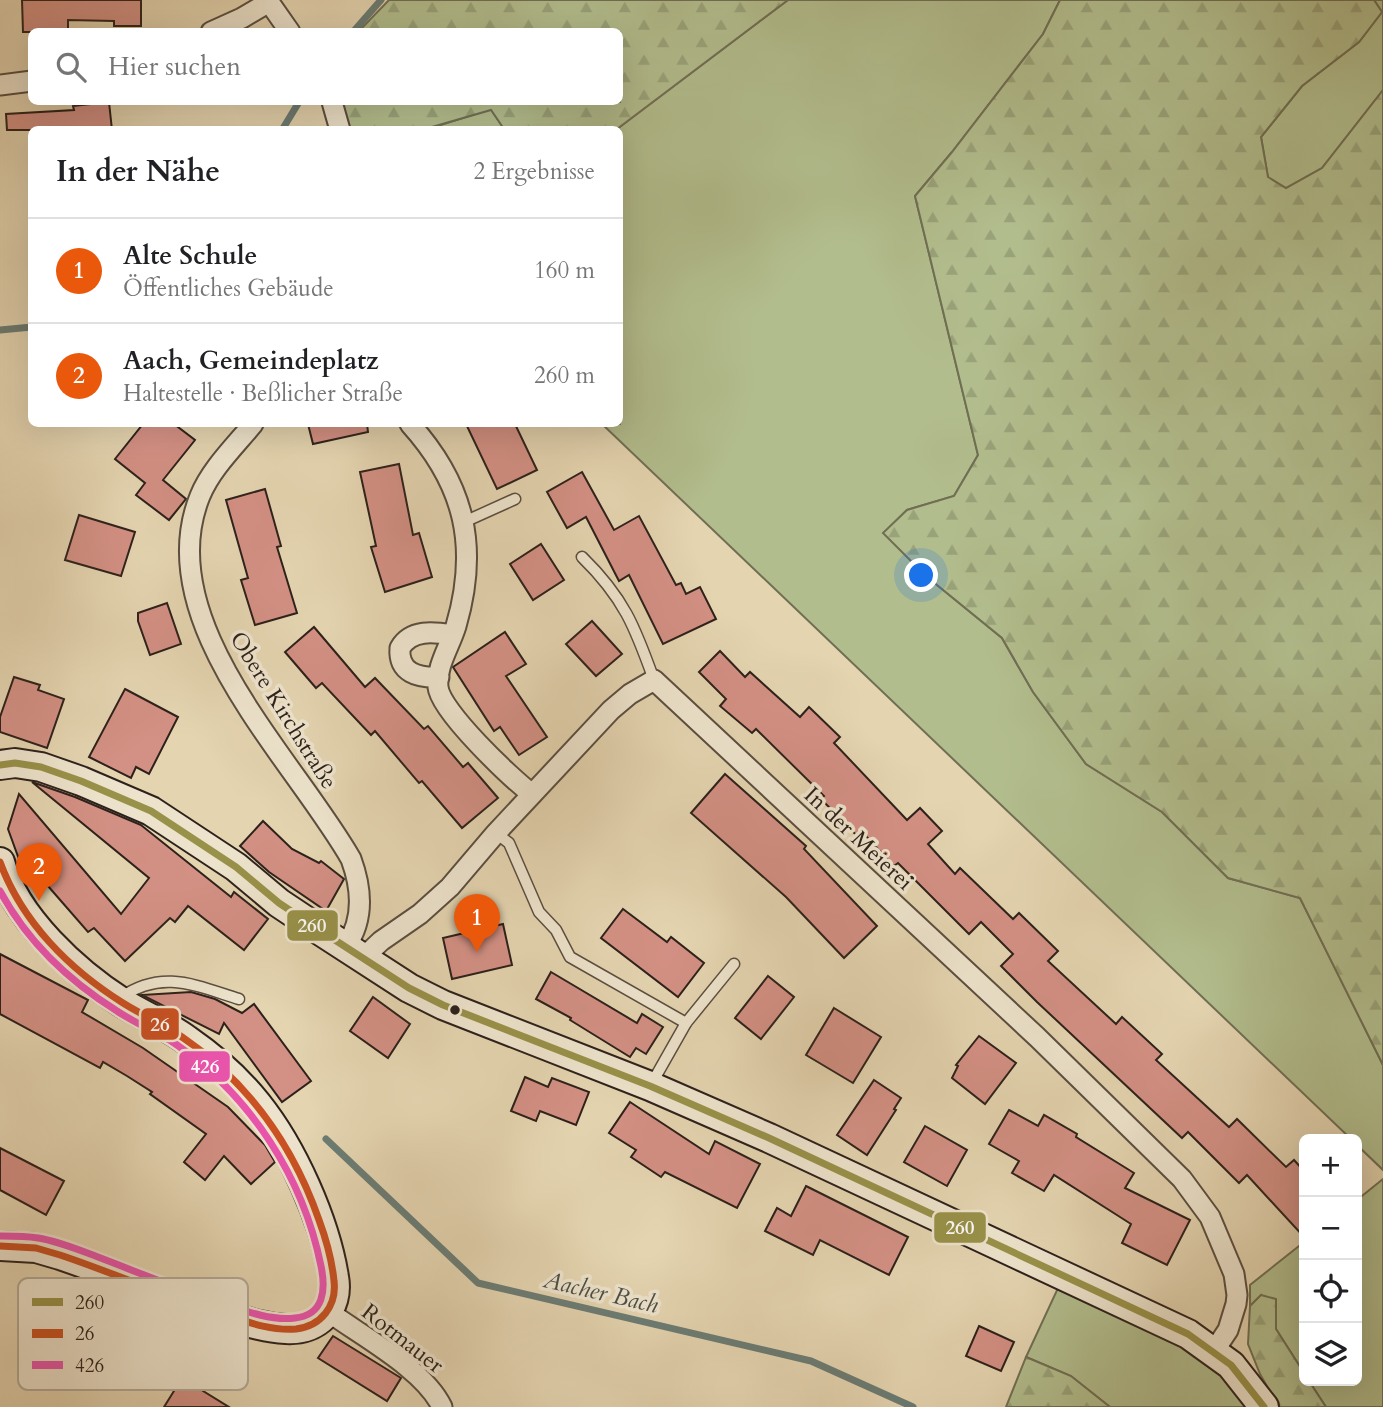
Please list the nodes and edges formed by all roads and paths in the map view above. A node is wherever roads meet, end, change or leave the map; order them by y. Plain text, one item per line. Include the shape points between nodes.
1 (269, 1) edge
2 (220, 28) edge
3 (287, 28) edge
4 (28, 82) edge
5 (0, 85) edge
6 (333, 105) edge
7 (339, 126) edge
8 (251, 427) edge
9 (412, 427) edge
10 (515, 499) dead end
11 (464, 522) junction
12 (582, 557) dead end
13 (452, 635) junction
14 (439, 677) junction
15 (654, 680) junction
16 (0, 765) edge
17 (533, 794) junction
18 (496, 833) junction
19 (0, 862) edge
20 (6, 896) edge
21 (354, 952) junction
22 (734, 964) dead end
23 (239, 999) dead end
24 (117, 1000) junction
25 (686, 1023) junction
26 (650, 1086) junction
27 (0, 1246) edge
28 (122, 1278) edge
29 (329, 1312) junction
30 (248, 1323) edge
31 (1214, 1352) junction
32 (442, 1407) edge
33 (1264, 1407) edge

1 - 2 street
1 - 3 street
4 - 5 street
6 - 7 street
8 - 21 street, Obere Kirchstraße via 210,478 196,507 190,550 193,590 209,638 236,687 351,859 360,906
9 - 11 street via 447,473
10 - 11 lane
11 - 13 street via 464,591
12 - 15 lane via 620,599
13 - 14 street
13 - 14 street via 418,634 400,648 408,671 424,678
14 - 17 street via 438,687 447,706 513,780
15 - 17 street via 611,710
15 - 31 street, In der Meierei via 1037,1037 1182,1179 1210,1217 1234,1274 1233,1319
16 - 21 main road via 41,767 151,811
17 - 18 street
18 - 21 street via 435,901 381,941
18 - 25 lane via 509,843 539,912 556,930 570,957
19 - 20 main road
20 - 24 main road via 86,976
21 - 26 main road via 443,1004
22 - 25 lane
23 - 24 lane via 165,981 143,985
24 - 29 main road via 213,1060 268,1119 307,1192 330,1257 336,1288
25 - 26 lane
26 - 31 main road via 1113,1298 1188,1334
27 - 28 main road via 36,1248
29 - 30 main road via 314,1324 296,1329
29 - 32 street, Rotmauer via 416,1374
31 - 33 main road via 1242,1377

